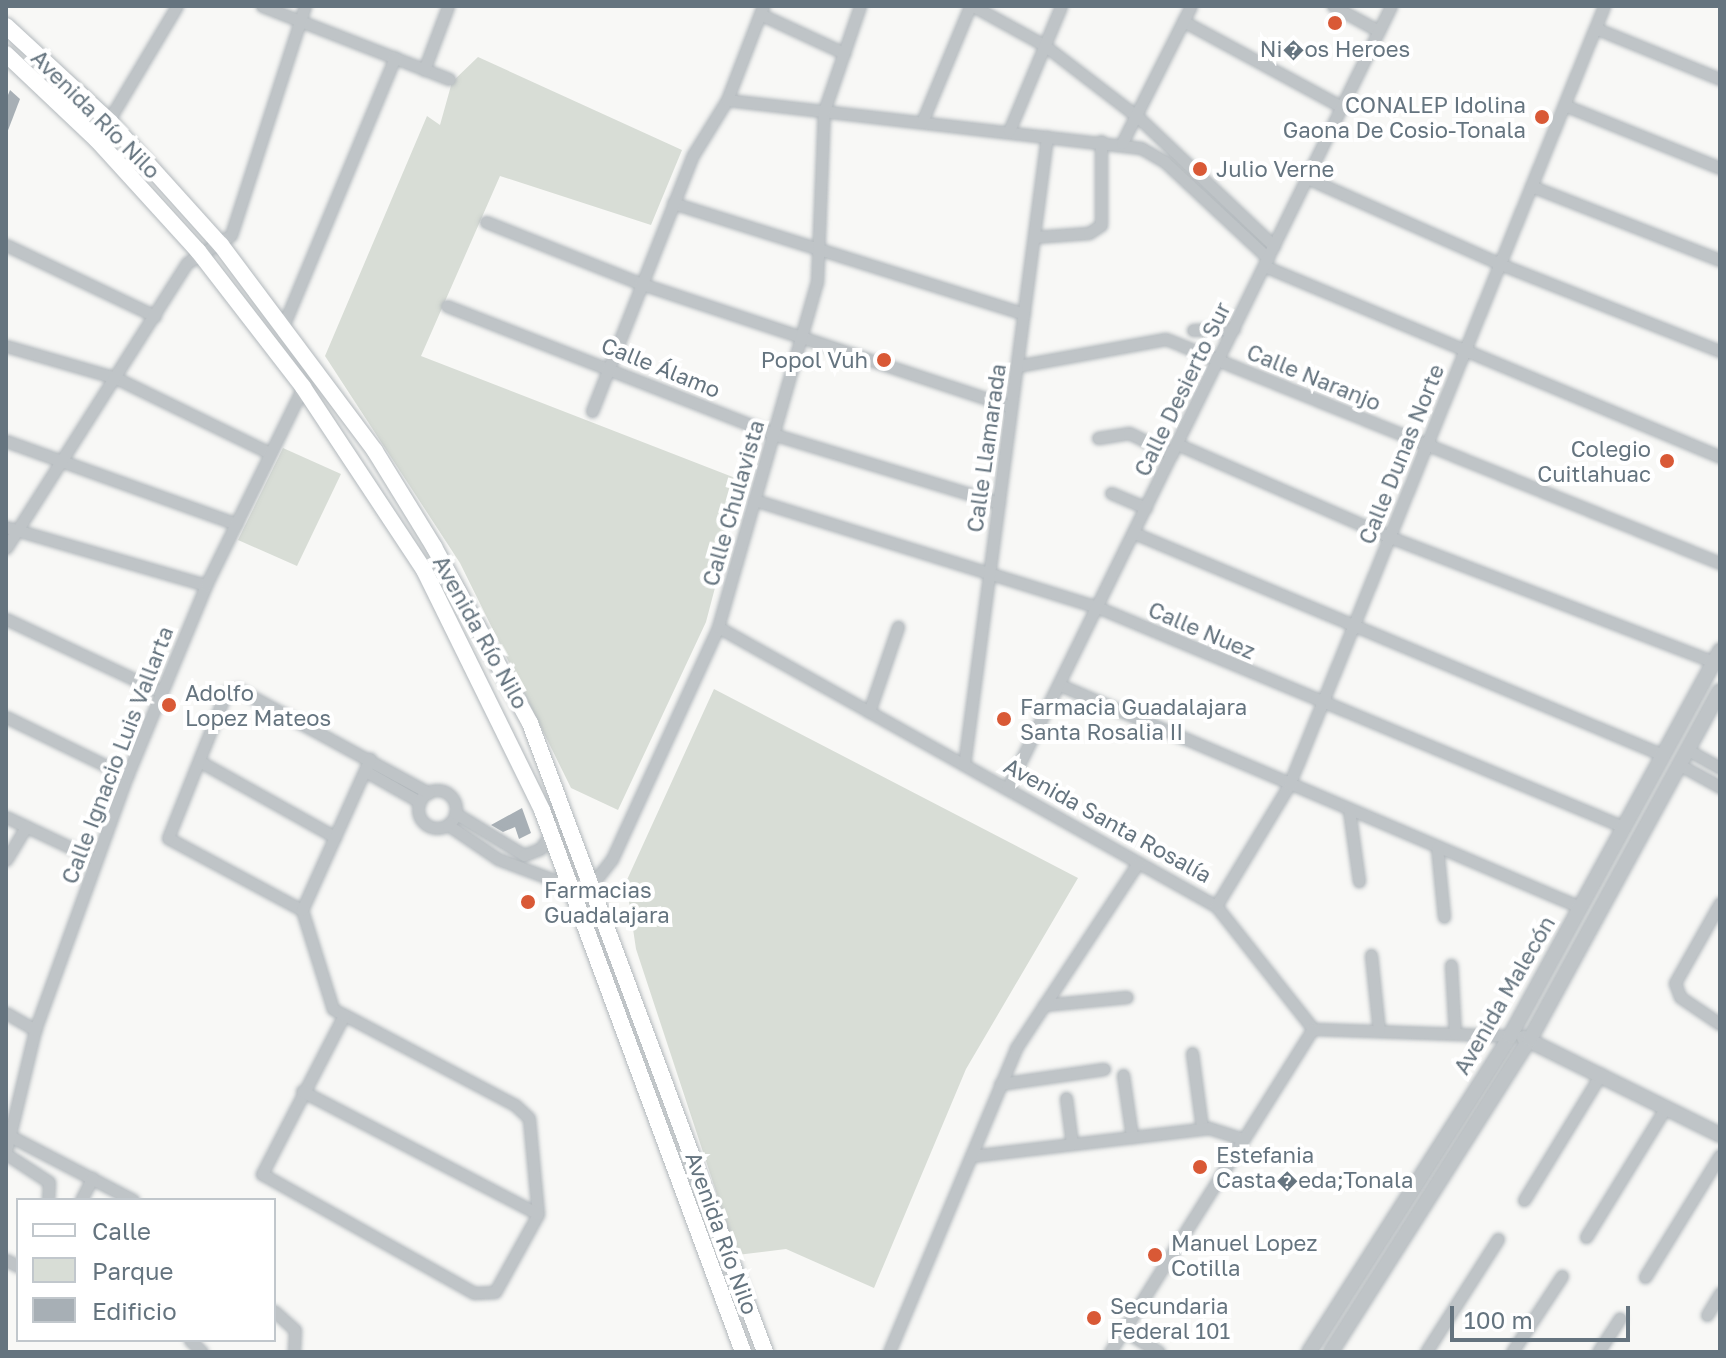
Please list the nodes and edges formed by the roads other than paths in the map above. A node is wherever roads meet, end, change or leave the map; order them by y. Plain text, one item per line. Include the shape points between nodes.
1 (177, 6) edge
2 (262, 6) edge
3 (305, 6) edge
4 (448, 6) edge
5 (860, 6) edge
6 (972, 6) edge
7 (1061, 6) edge
8 (1191, 6) edge
9 (1333, 6) edge
10 (1391, 6) edge
11 (1604, 6) edge
12 (762, 10) edge
13 (299, 21) junction
14 (1183, 21) junction
15 (1595, 28) junction
16 (7, 31) edge
17 (1379, 31) junction
18 (1044, 45) junction
19 (844, 53) junction
20 (6, 54) edge
21 (395, 57) junction
22 (424, 70) junction
23 (449, 79) dead end
24 (1720, 79) edge
25 (727, 100) junction
26 (1564, 105) junction
27 (1342, 107) junction
28 (824, 111) junction
29 (1139, 118) junction
30 (922, 122) junction
31 (111, 123) junction
32 (1009, 131) junction
33 (1047, 136) junction
34 (97, 140) junction
35 (1101, 141) junction
36 (1122, 143) junction
37 (1720, 168) edge
38 (1307, 178) junction
39 (1531, 186) junction
40 (673, 203) junction
41 (486, 222) dead end
42 (1034, 237) junction
43 (6, 245) edge
44 (221, 245) junction
45 (1274, 246) junction
46 (198, 251) junction
47 (819, 251) junction
48 (1720, 260) edge
49 (1266, 262) junction
50 (1500, 264) junction
51 (639, 283) junction
52 (447, 306) dead end
53 (1024, 314) junction
54 (155, 316) junction
55 (284, 324) junction
56 (1234, 329) junction
57 (1193, 330) dead end
58 (801, 337) junction
59 (6, 346) edge
60 (1720, 351) edge
61 (1464, 353) junction
62 (1219, 360) junction
63 (1017, 366) junction
64 (609, 367) junction
65 (116, 378) junction
66 (303, 387) junction
67 (1011, 407) junction
68 (592, 411) dead end
69 (773, 434) junction
70 (1098, 438) dead end
71 (6, 441) edge
72 (1427, 445) junction
73 (1175, 449) junction
74 (270, 453) junction
75 (1720, 457) edge
76 (61, 459) junction
77 (1111, 493) dead end
78 (754, 500) junction
79 (999, 503) junction
80 (1146, 508) junction
81 (237, 524) junction
82 (11, 529) edge
83 (1134, 533) junction
84 (1390, 537) junction
85 (6, 548) edge
86 (442, 561) junction
87 (1720, 563) edge
88 (424, 570) junction
89 (989, 577) junction
90 (206, 585) junction
91 (1097, 607) junction
92 (6, 619) edge
93 (1354, 625) junction
94 (718, 627) junction
95 (898, 627) dead end
96 (1717, 656) edge
97 (1060, 685) junction
98 (1720, 691) edge
99 (161, 692) junction
100 (1323, 702) junction
101 (869, 712) junction
102 (6, 717) edge
103 (1688, 750) junction
104 (1663, 755) junction
105 (199, 761) junction
106 (367, 765) junction
107 (964, 765) junction
108 (1680, 765) junction
109 (1720, 768) edge
110 (127, 776) junction
111 (1289, 785) junction
112 (1720, 787) edge
113 (1007, 789) junction
114 (425, 797) junction
115 (1349, 810) junction
116 (566, 812) junction
117 (455, 813) junction
118 (6, 817) edge
119 (448, 825) junction
120 (26, 827) junction
121 (1624, 827) junction
122 (551, 832) junction
123 (335, 837) junction
124 (1437, 847) junction
125 (535, 852) junction
126 (95, 859) junction
127 (6, 860) edge
128 (1138, 863) junction
129 (544, 878) junction
130 (1359, 881) dead end
131 (594, 882) junction
132 (572, 884) junction
133 (1720, 903) edge
134 (1216, 906) junction
135 (1580, 907) junction
136 (302, 910) junction
137 (1444, 917) dead end
138 (1371, 955) dead end
139 (1451, 965) dead end
140 (1127, 997) dead end
141 (1044, 1005) junction
142 (6, 1013) edge
143 (344, 1015) junction
144 (1720, 1024) edge
145 (1313, 1029) junction
146 (35, 1030) junction
147 (1379, 1031) junction
148 (1455, 1034) junction
149 (1510, 1036) junction
150 (1530, 1039) junction
151 (1192, 1053) dead end
152 (1104, 1069) dead end
153 (1601, 1074) junction
154 (1123, 1075) dead end
155 (1000, 1084) junction
156 (302, 1091) junction
157 (1066, 1098) dead end
158 (1666, 1107) junction
159 (1202, 1128) junction
160 (1720, 1135) edge
161 (10, 1136) junction
162 (1132, 1137) junction
163 (1242, 1139) junction
164 (1072, 1144) junction
165 (37, 1150) junction
166 (6, 1153) edge
167 (1720, 1155) edge
168 (971, 1156) junction
169 (29, 1167) junction
170 (92, 1178) junction
171 (49, 1198) edge
172 (82, 1198) edge
173 (129, 1198) edge
174 (1524, 1200) dead end
175 (538, 1214) junction
176 (1586, 1237) dead end
177 (1498, 1239) dead end
178 (1562, 1276) dead end
179 (1645, 1277) dead end
180 (1720, 1293) edge
181 (276, 1313) edge
182 (1707, 1315) dead end
183 (1620, 1318) dead end
184 (1124, 1330) junction
185 (294, 1352) edge
186 (743, 1352) edge
187 (765, 1352) edge
188 (889, 1352) edge
189 (1110, 1352) edge
190 (1159, 1352) edge
191 (1309, 1352) edge
192 (1332, 1352) edge
193 (1426, 1352) edge
194 (1512, 1352) edge
195 (1598, 1352) edge

1 - 31 street
2 - 13 street
3 - 13 street
4 - 22 street
5 - 19 street, Calle Chulavista
6 - 18 street
6 - 30 street
7 - 18 street
8 - 14 street
9 - 17 street
10 - 17 street, Calle Desierto Sur
11 - 15 street, Calle Dunas Norte
12 - 19 street
12 - 25 street
13 - 21 street
13 - 44 street via 248,194
14 - 27 street
14 - 29 street
15 - 24 street
15 - 26 street, Calle Dunas Norte
16 - 31 main road, Avenida Río Nilo
17 - 27 street, Calle Desierto Sur
18 - 29 street
18 - 32 street
19 - 28 street, Calle Chulavista
20 - 34 main road, Avenida Río Nilo
21 - 22 street
21 - 55 street
22 - 23 street
25 - 28 street
25 - 40 street
26 - 37 street
26 - 39 street, Calle Dunas Norte
27 - 38 street, Calle Desierto Sur
28 - 30 street
28 - 47 street, Calle Chulavista
29 - 36 street
29 - 45 street
30 - 32 street
31 - 34 street
31 - 44 main road, Avenida Río Nilo
32 - 33 street
33 - 35 street
33 - 42 street, Calle Llamarada
34 - 46 main road, Avenida Río Nilo
35 - 36 street
35 - 42 street via 1101,225 1089,233
36 - 49 street via 1165,162
38 - 45 street, Calle Desierto Sur
38 - 50 street
39 - 48 street
39 - 50 street, Calle Dunas Norte
40 - 47 street
40 - 51 street
41 - 51 street
42 - 53 street, Calle Llamarada
43 - 54 street
44 - 46 street
44 - 55 main road, Avenida Río Nilo
45 - 49 street, Calle Desierto Sur
46 - 54 street
46 - 66 main road, Avenida Río Nilo
47 - 53 street
47 - 58 street, Calle Chulavista via 817,282
49 - 56 street, Calle Desierto Sur
49 - 61 street
50 - 60 street
50 - 61 street, Calle Dunas Norte
51 - 58 street
51 - 64 street
52 - 64 street, Calle Álamo
53 - 63 street, Calle Llamarada
54 - 65 street
55 - 86 main road, Avenida Río Nilo via 375,451
56 - 57 street, Calle Naranjo
56 - 62 street, Calle Desierto Sur
58 - 67 street
58 - 69 street, Calle Chulavista
59 - 65 street
61 - 72 street, Calle Dunas Norte
61 - 75 street
62 - 63 street, Calle Naranjo via 1166,339
62 - 72 street, Calle Naranjo
62 - 73 street, Calle Desierto Sur
63 - 67 street, Calle Llamarada
64 - 68 street
64 - 69 street, Calle Álamo
65 - 74 street
65 - 76 street
66 - 74 street, Calle Ignacio Luis Vallarta
66 - 88 main road, Avenida Río Nilo
67 - 79 street, Calle Llamarada
69 - 78 street, Calle Chulavista
69 - 79 street, Calle Álamo
70 - 73 street via 1123,432
71 - 76 street
72 - 84 street, Calle Dunas Norte
72 - 87 street, Calle Naranjo
73 - 80 street, Calle Desierto Sur
73 - 84 street
74 - 81 street, Calle Ignacio Luis Vallarta
76 - 81 street
76 - 82 street
77 - 80 street
78 - 89 street, Calle Nuez
78 - 94 street, Calle Chulavista
79 - 89 street, Calle Llamarada
80 - 83 street, Calle Desierto Sur
81 - 90 street, Calle Ignacio Luis Vallarta
82 - 85 street
82 - 90 street
83 - 91 street, Calle Desierto Sur
83 - 93 street
84 - 93 street, Calle Dunas Norte
84 - 96 street
86 - 88 main road
86 - 116 main road, Avenida Río Nilo via 530,723
88 - 122 main road, Avenida Río Nilo via 488,689
89 - 91 street, Calle Nuez
89 - 107 street, Calle Llamarada
90 - 99 street, Calle Ignacio Luis Vallarta
91 - 97 street, Calle Desierto Sur
91 - 100 street, Calle Nuez
92 - 99 street
93 - 100 street, Calle Dunas Norte
93 - 104 street
94 - 101 street, Avenida Santa Rosalía
94 - 131 street, Calle Chulavista via 612,859
95 - 101 street
96 - 104 street, Avenida Malecón
97 - 111 street
97 - 113 street, Calle Desierto Sur
98 - 103 street, Avenida Malecón
99 - 110 street, Calle Ignacio Luis Vallarta
100 - 111 street, Calle Dunas Norte
100 - 121 street, Calle Nuez
101 - 107 street, Avenida Santa Rosalía
102 - 110 street
103 - 108 street, Avenida Malecón
103 - 109 street
104 - 121 street, Avenida Malecón
105 - 106 street via 231,690
105 - 123 street
105 - 136 street via 168,838
106 - 114 street
106 - 123 street
107 - 113 street, Avenida Santa Rosalía
108 - 112 street
108 - 150 street, Avenida Malecón
110 - 126 street, Calle Ignacio Luis Vallarta
111 - 115 street
111 - 134 street, Calle Dunas Norte
113 - 128 street, Avenida Santa Rosalía
114 - 117 street via 448,794
114 - 119 street via 424,823
115 - 124 street
115 - 130 street
116 - 122 street
116 - 131 main road, Avenida Río Nilo
117 - 119 street
117 - 125 street via 501,845
118 - 120 street
119 - 129 street via 498,859
120 - 126 street
120 - 127 street
121 - 135 street, Avenida Malecón
122 - 125 street
122 - 132 main road, Avenida Río Nilo
123 - 136 street
124 - 135 street
124 - 137 street
125 - 129 street via 533,869
126 - 146 street, Calle Ignacio Luis Vallarta
128 - 134 street, Avenida Santa Rosalía
128 - 141 street
129 - 132 street
131 - 132 street
131 - 187 main road, Avenida Río Nilo
132 - 186 main road, Avenida Río Nilo
133 - 144 street via 1675,992
134 - 145 street, Avenida Santa Rosalía
135 - 149 street, Avenida Malecón
136 - 143 street via 333,1009
138 - 147 street
139 - 148 street
140 - 141 street
141 - 155 street
142 - 146 street
143 - 156 street
143 - 175 street via 526,1112
145 - 147 street
145 - 163 street
146 - 161 street, Calle Ignacio Luis Vallarta
147 - 148 street
148 - 149 street
149 - 150 street
149 - 191 street, Avenida Malecón
150 - 153 street
150 - 192 street, Avenida Malecón
151 - 159 street
152 - 155 street
153 - 158 street
153 - 174 street
154 - 162 street
155 - 168 street
156 - 175 street
156 - 175 street via 262,1174 474,1293 495,1292
157 - 164 street
158 - 160 street
158 - 176 street
159 - 162 street
159 - 163 street
161 - 165 street
161 - 166 street, Calle Ignacio Luis Vallarta
162 - 164 street
163 - 184 street
164 - 168 street
165 - 169 street
165 - 170 street
166 - 169 street
167 - 179 street
168 - 188 street
169 - 171 street via 52,1186
170 - 172 street
170 - 173 street
177 - 193 street
178 - 194 street
180 - 182 street
181 - 185 street via 298,1336
183 - 195 street
184 - 189 street
184 - 190 street

